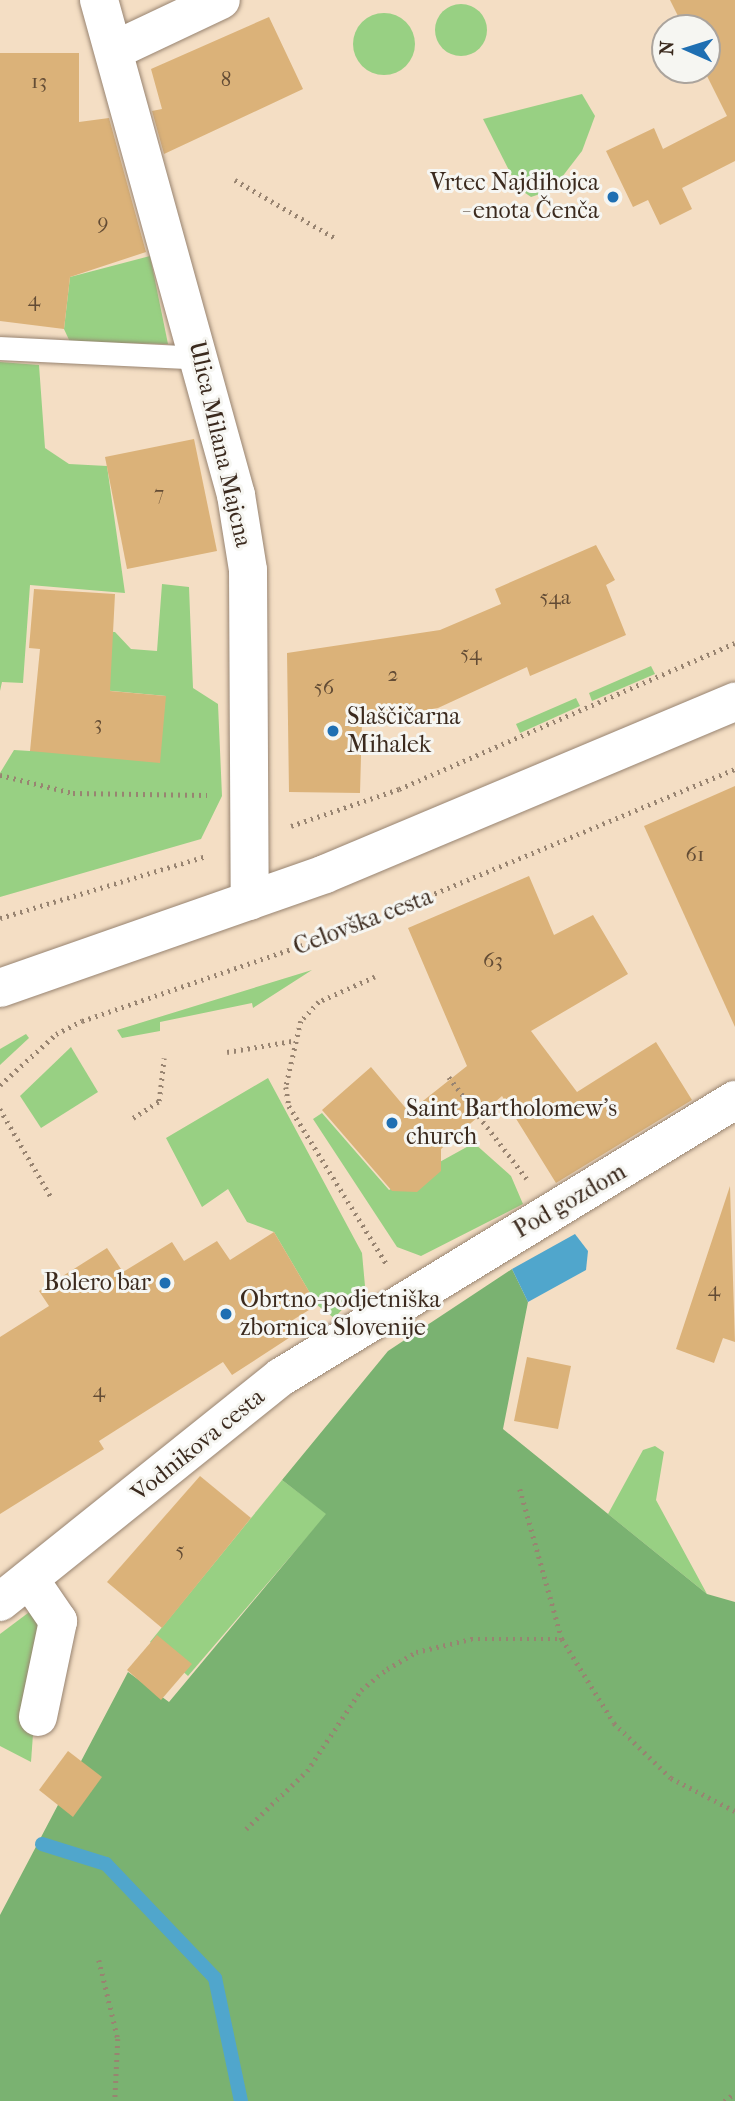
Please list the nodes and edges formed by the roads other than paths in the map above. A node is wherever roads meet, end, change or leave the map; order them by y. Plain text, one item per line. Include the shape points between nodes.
1 (99, 0) edge
2 (221, 0) edge
3 (115, 50) junction
4 (0, 348) edge
5 (201, 358) junction
6 (735, 702) edge
7 (250, 901) junction
8 (0, 988) edge
9 (735, 1100) edge
10 (403, 1299) joint
11 (30, 1580) junction
12 (0, 1602) edge
13 (38, 1717) dead end

1 - 3 street, Ulica Milana Majcna
2 - 3 street
3 - 5 street, Ulica Milana Majcna
4 - 5 lane
5 - 7 street, Ulica Milana Majcna via 248,570
6 - 7 street
7 - 8 street
9 - 10 street, Pod gozdom
10 - 11 street, Vodnikova cesta via 281,1377
11 - 12 street, Vodnikova cesta
11 - 13 street via 58,1621

